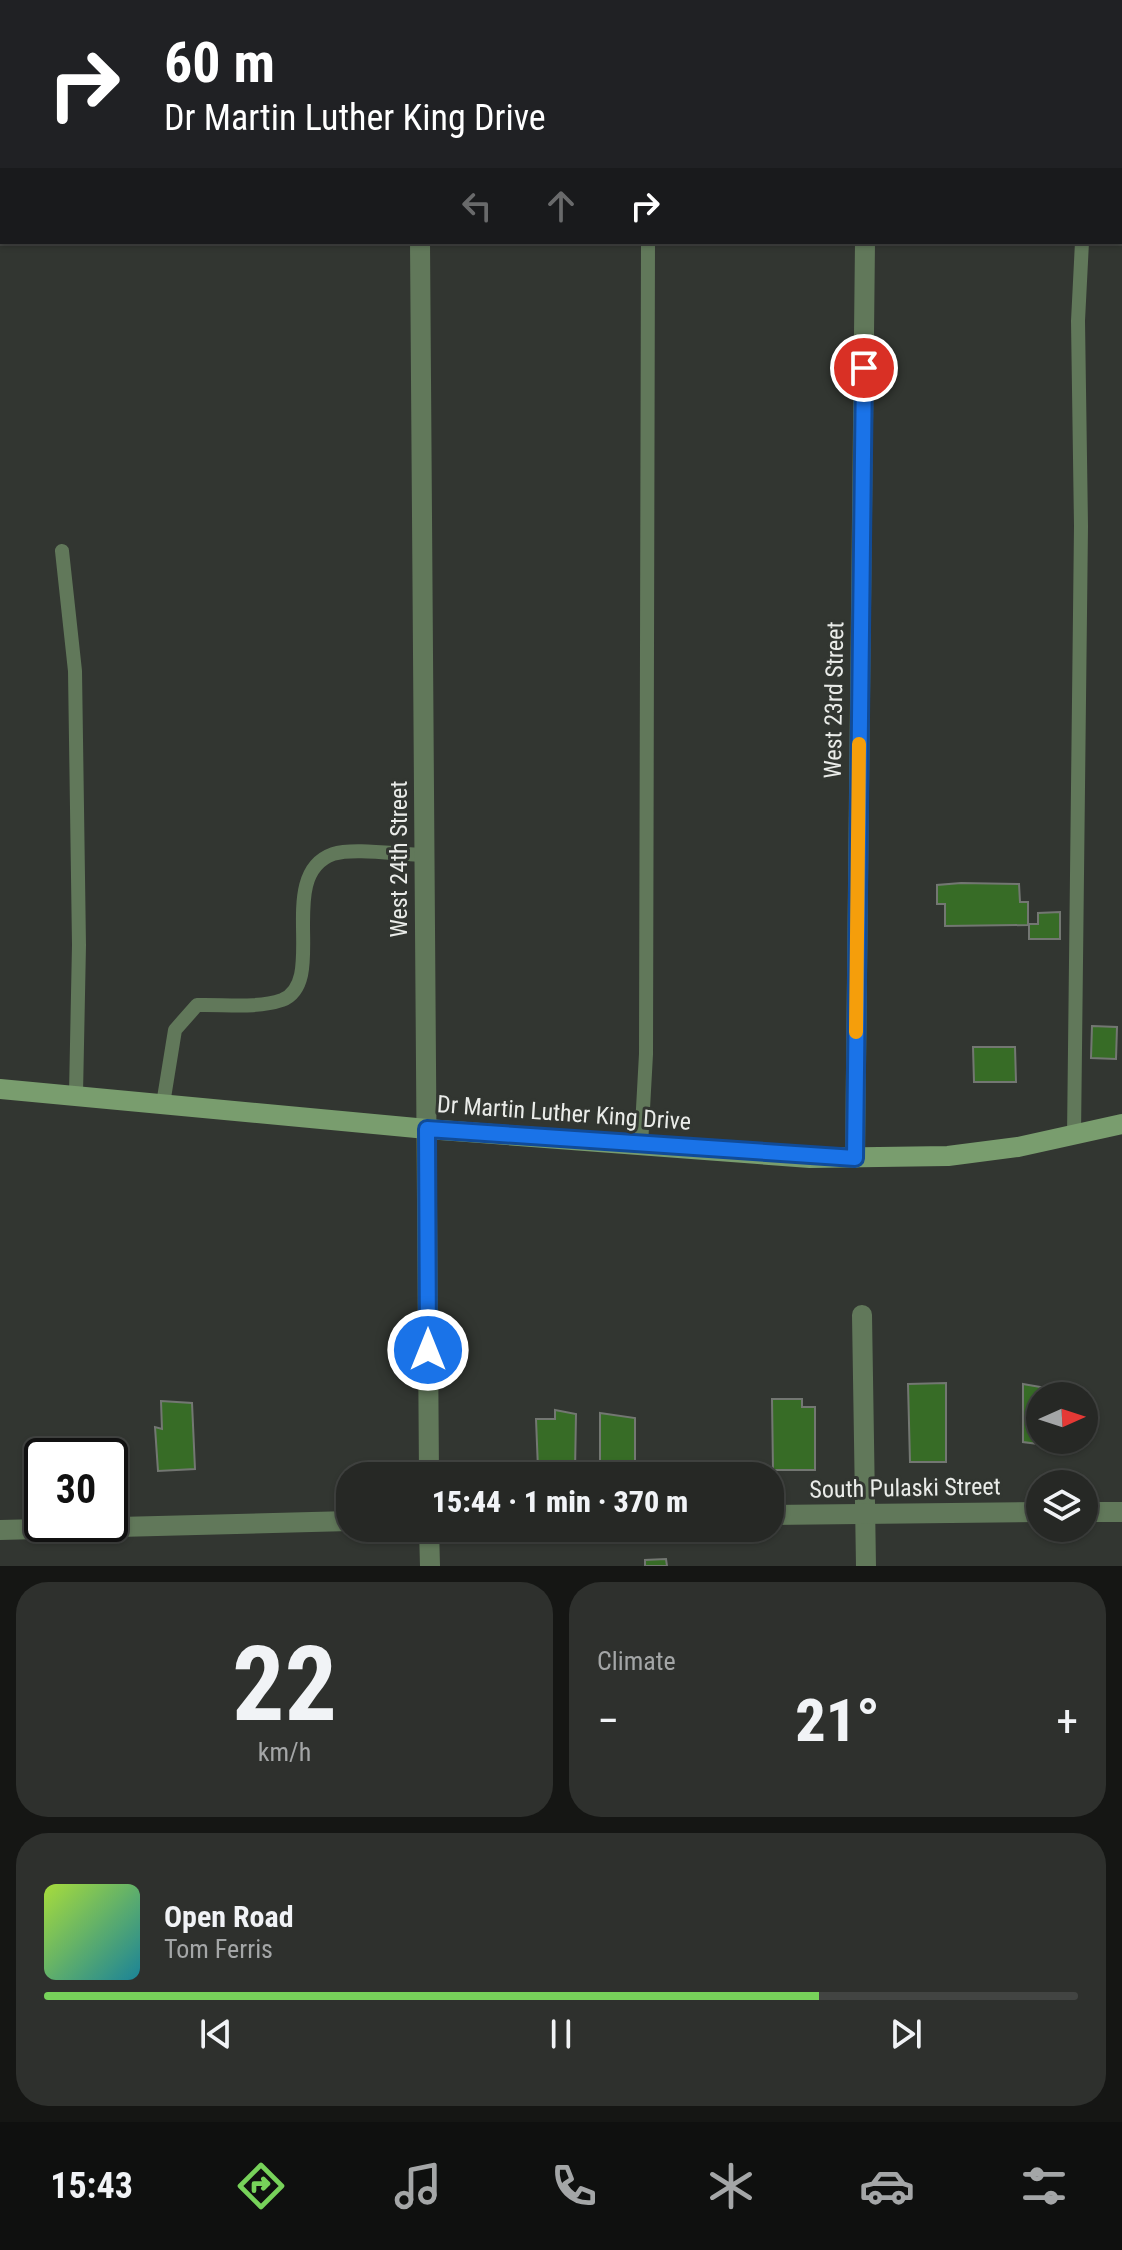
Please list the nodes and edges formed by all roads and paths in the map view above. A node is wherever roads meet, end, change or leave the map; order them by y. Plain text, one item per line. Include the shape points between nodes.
1 (420, 244) edge
2 (648, 244) edge
3 (865, 244) edge
4 (1082, 244) edge
5 (62, 551) dead end
6 (425, 855) junction
7 (0, 1089) edge
8 (76, 1094) junction
9 (163, 1104) junction
10 (1122, 1124) edge
11 (427, 1129) junction
12 (1074, 1136) junction
13 (641, 1145) junction
14 (855, 1158) junction
15 (862, 1315) dead end
16 (429, 1462) edge
17 (1026, 1512) edge
18 (1098, 1512) edge
19 (1122, 1512) edge
20 (866, 1514) junction
21 (784, 1515) edge
22 (336, 1521) edge
23 (0, 1530) edge
24 (429, 1542) edge
25 (430, 1566) edge
26 (866, 1566) edge

1 - 6 street, West 24th Street
2 - 13 lane via 646,1054
3 - 14 street, West 23rd Street
4 - 12 lane
5 - 8 lane via 75,671
6 - 9 lane via 336,853 320,860 303,899 302,973 295,990 285,999 263,1004 197,1005 182,1018 172,1038
6 - 11 street, West 24th Street
7 - 8 main road, Dr Martin Luther King Drive
8 - 9 main road, Dr Martin Luther King Drive
9 - 11 main road, Dr Martin Luther King Drive
10 - 12 main road, Dr Martin Luther King Drive
11 - 13 main road, Dr Martin Luther King Drive
11 - 16 street, West 24th Street
12 - 14 main road, Dr Martin Luther King Drive via 948,1156
13 - 14 main road, Dr Martin Luther King Drive
15 - 20 street
17 - 20 street, South Pulaski Street
18 - 19 street
20 - 21 street, South Pulaski Street
20 - 26 street
22 - 23 street
24 - 25 street

